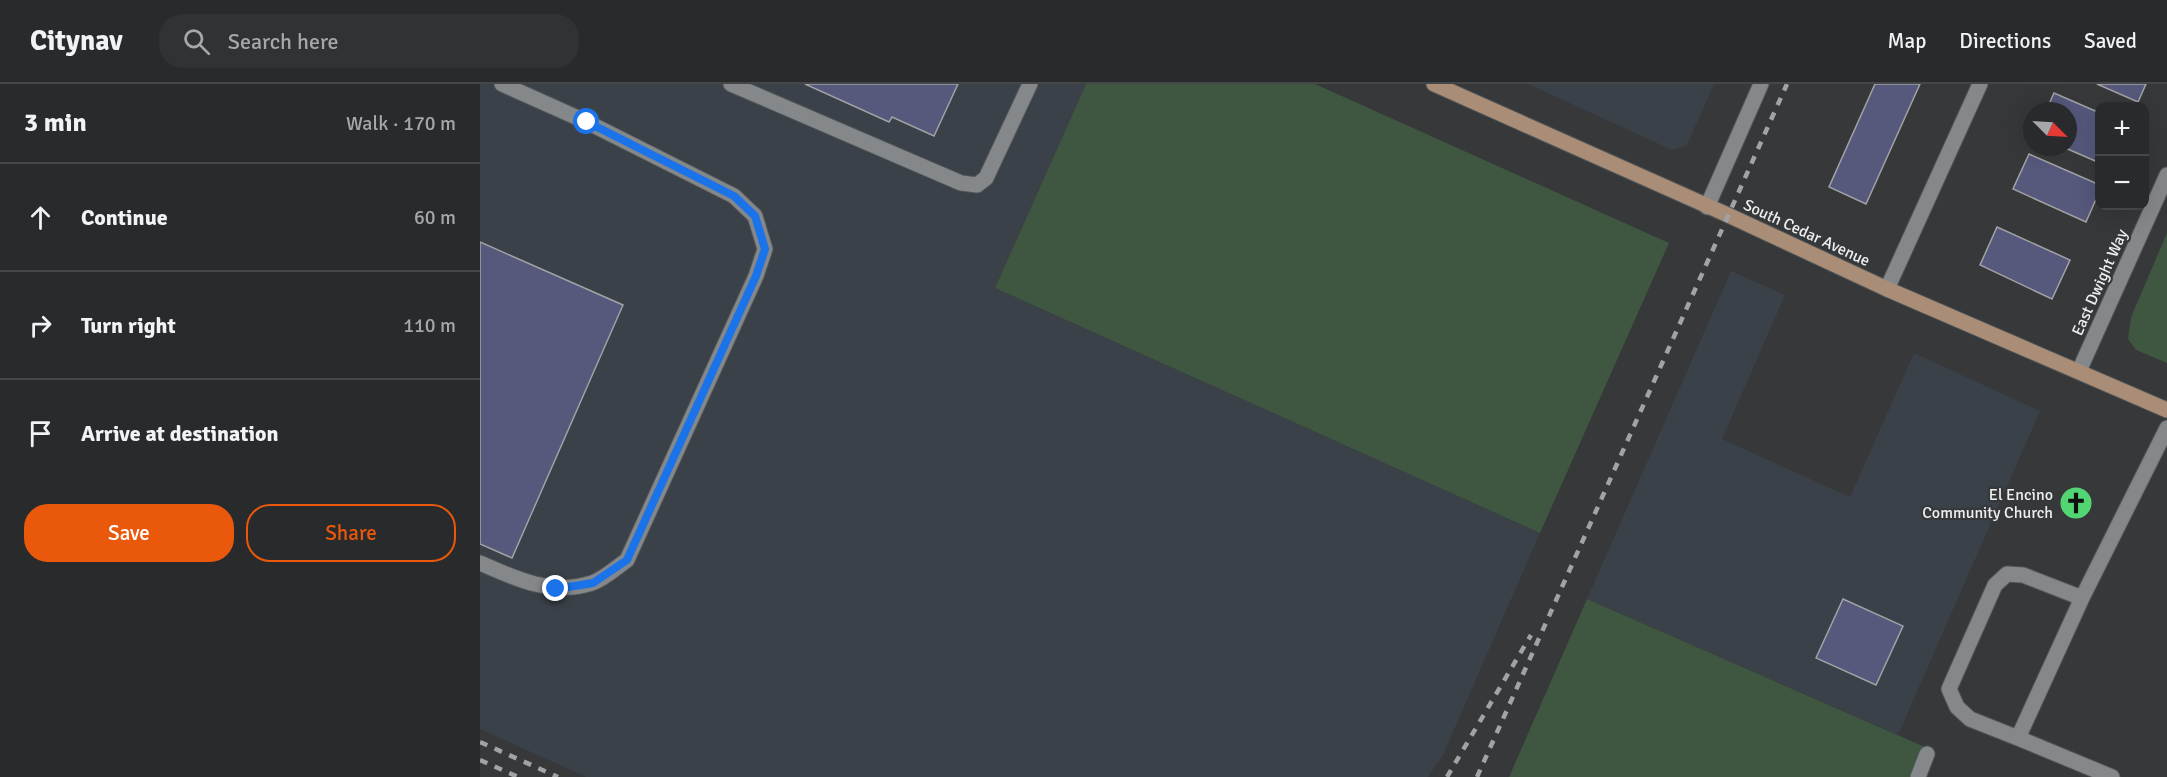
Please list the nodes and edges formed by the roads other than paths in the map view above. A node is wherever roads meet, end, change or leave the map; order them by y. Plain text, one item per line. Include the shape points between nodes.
1 (502, 84) edge
2 (731, 84) edge
3 (1030, 84) edge
4 (1434, 84) edge
5 (1761, 84) edge
6 (1980, 84) edge
7 (2167, 175) edge
8 (1707, 207) junction
9 (1887, 289) junction
10 (2079, 371) junction
11 (2167, 410) edge
12 (2167, 428) edge
13 (480, 563) edge
14 (2082, 598) junction
15 (2018, 738) junction
16 (1927, 754) dead end
17 (1918, 777) edge
18 (2112, 777) edge

1 - 13 street via 734,196 755,216 765,249 627,560 593,583 556,589 513,578
2 - 3 street via 962,183 976,185 986,178
4 - 8 main road, South Cedar Avenue
5 - 8 street
6 - 9 street
7 - 10 street, East Dwight Way
8 - 9 main road, South Cedar Avenue
9 - 10 main road, South Cedar Avenue
10 - 11 main road, South Cedar Avenue
12 - 14 street
14 - 15 street
14 - 15 street via 2022,575 2007,574 1995,585 1949,689 1957,707 1970,719
15 - 18 street
16 - 17 street

